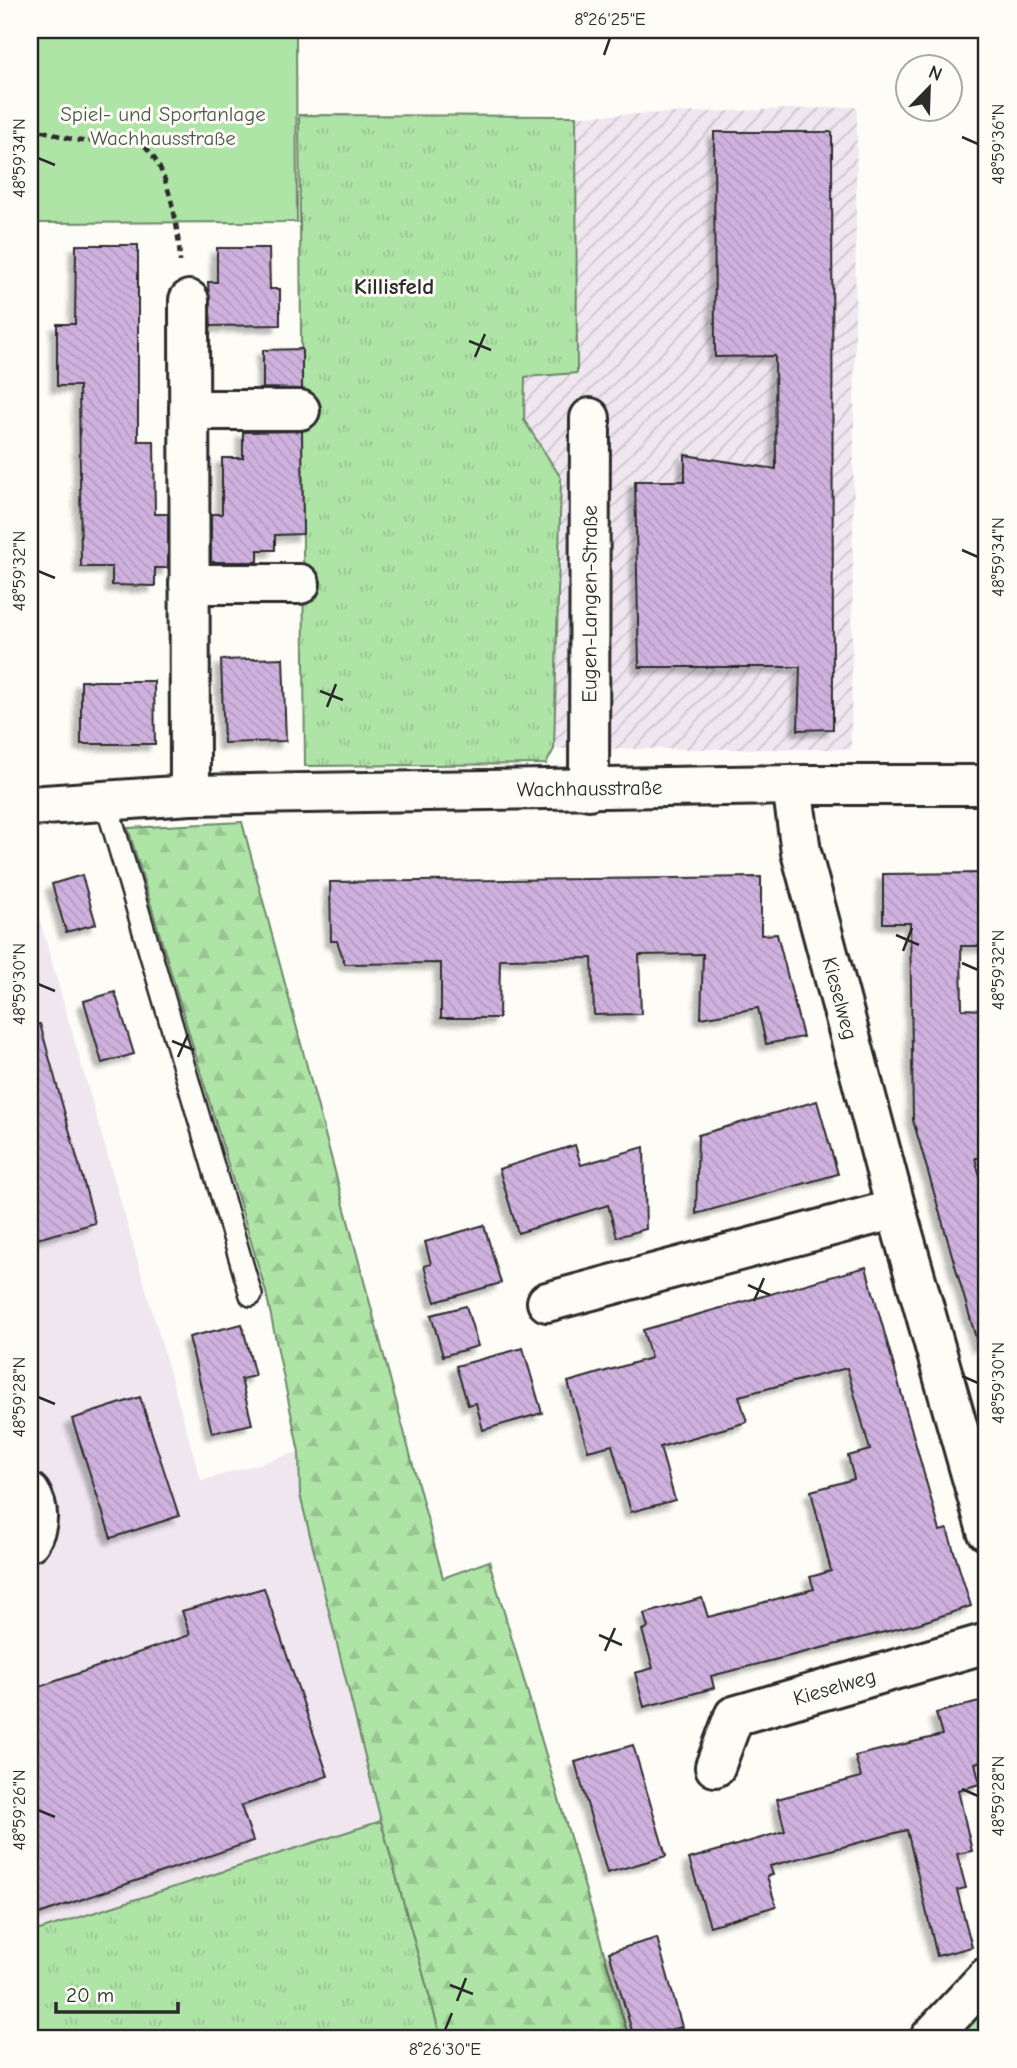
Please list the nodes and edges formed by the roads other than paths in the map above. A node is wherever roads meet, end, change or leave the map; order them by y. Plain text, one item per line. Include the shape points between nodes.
1 (189, 300) road end
2 (189, 410) junction
3 (300, 410) dead end
4 (590, 418) dead end
5 (189, 584) junction
6 (300, 584) dead end
7 (792, 785) junction
8 (987, 785) edge
9 (589, 790) junction
10 (190, 795) junction
11 (106, 802) junction
12 (30, 806) edge
13 (896, 1209) junction
14 (251, 1295) dead end
15 (547, 1302) dead end
16 (30, 1493) edge
17 (987, 1531) edge
18 (30, 1541) edge
19 (987, 1643) edge
20 (715, 1767) dead end
21 (987, 1977) edge
22 (930, 2038) edge

1 - 2 street
2 - 3 street
2 - 5 street
4 - 9 street, Eugen-Langen-Straße
5 - 6 street
5 - 10 street
7 - 8 street, Wachhausstraße
7 - 9 street, Wachhausstraße
7 - 13 street, Kieselweg via 801,852
9 - 10 street, Wachhausstraße
10 - 11 street, Wachhausstraße
11 - 12 street, Wachhausstraße
11 - 14 lane
13 - 15 street
13 - 17 street, Kieselweg
16 - 18 street via 37,1519
19 - 20 street, Kieselweg via 734,1716
21 - 22 street

